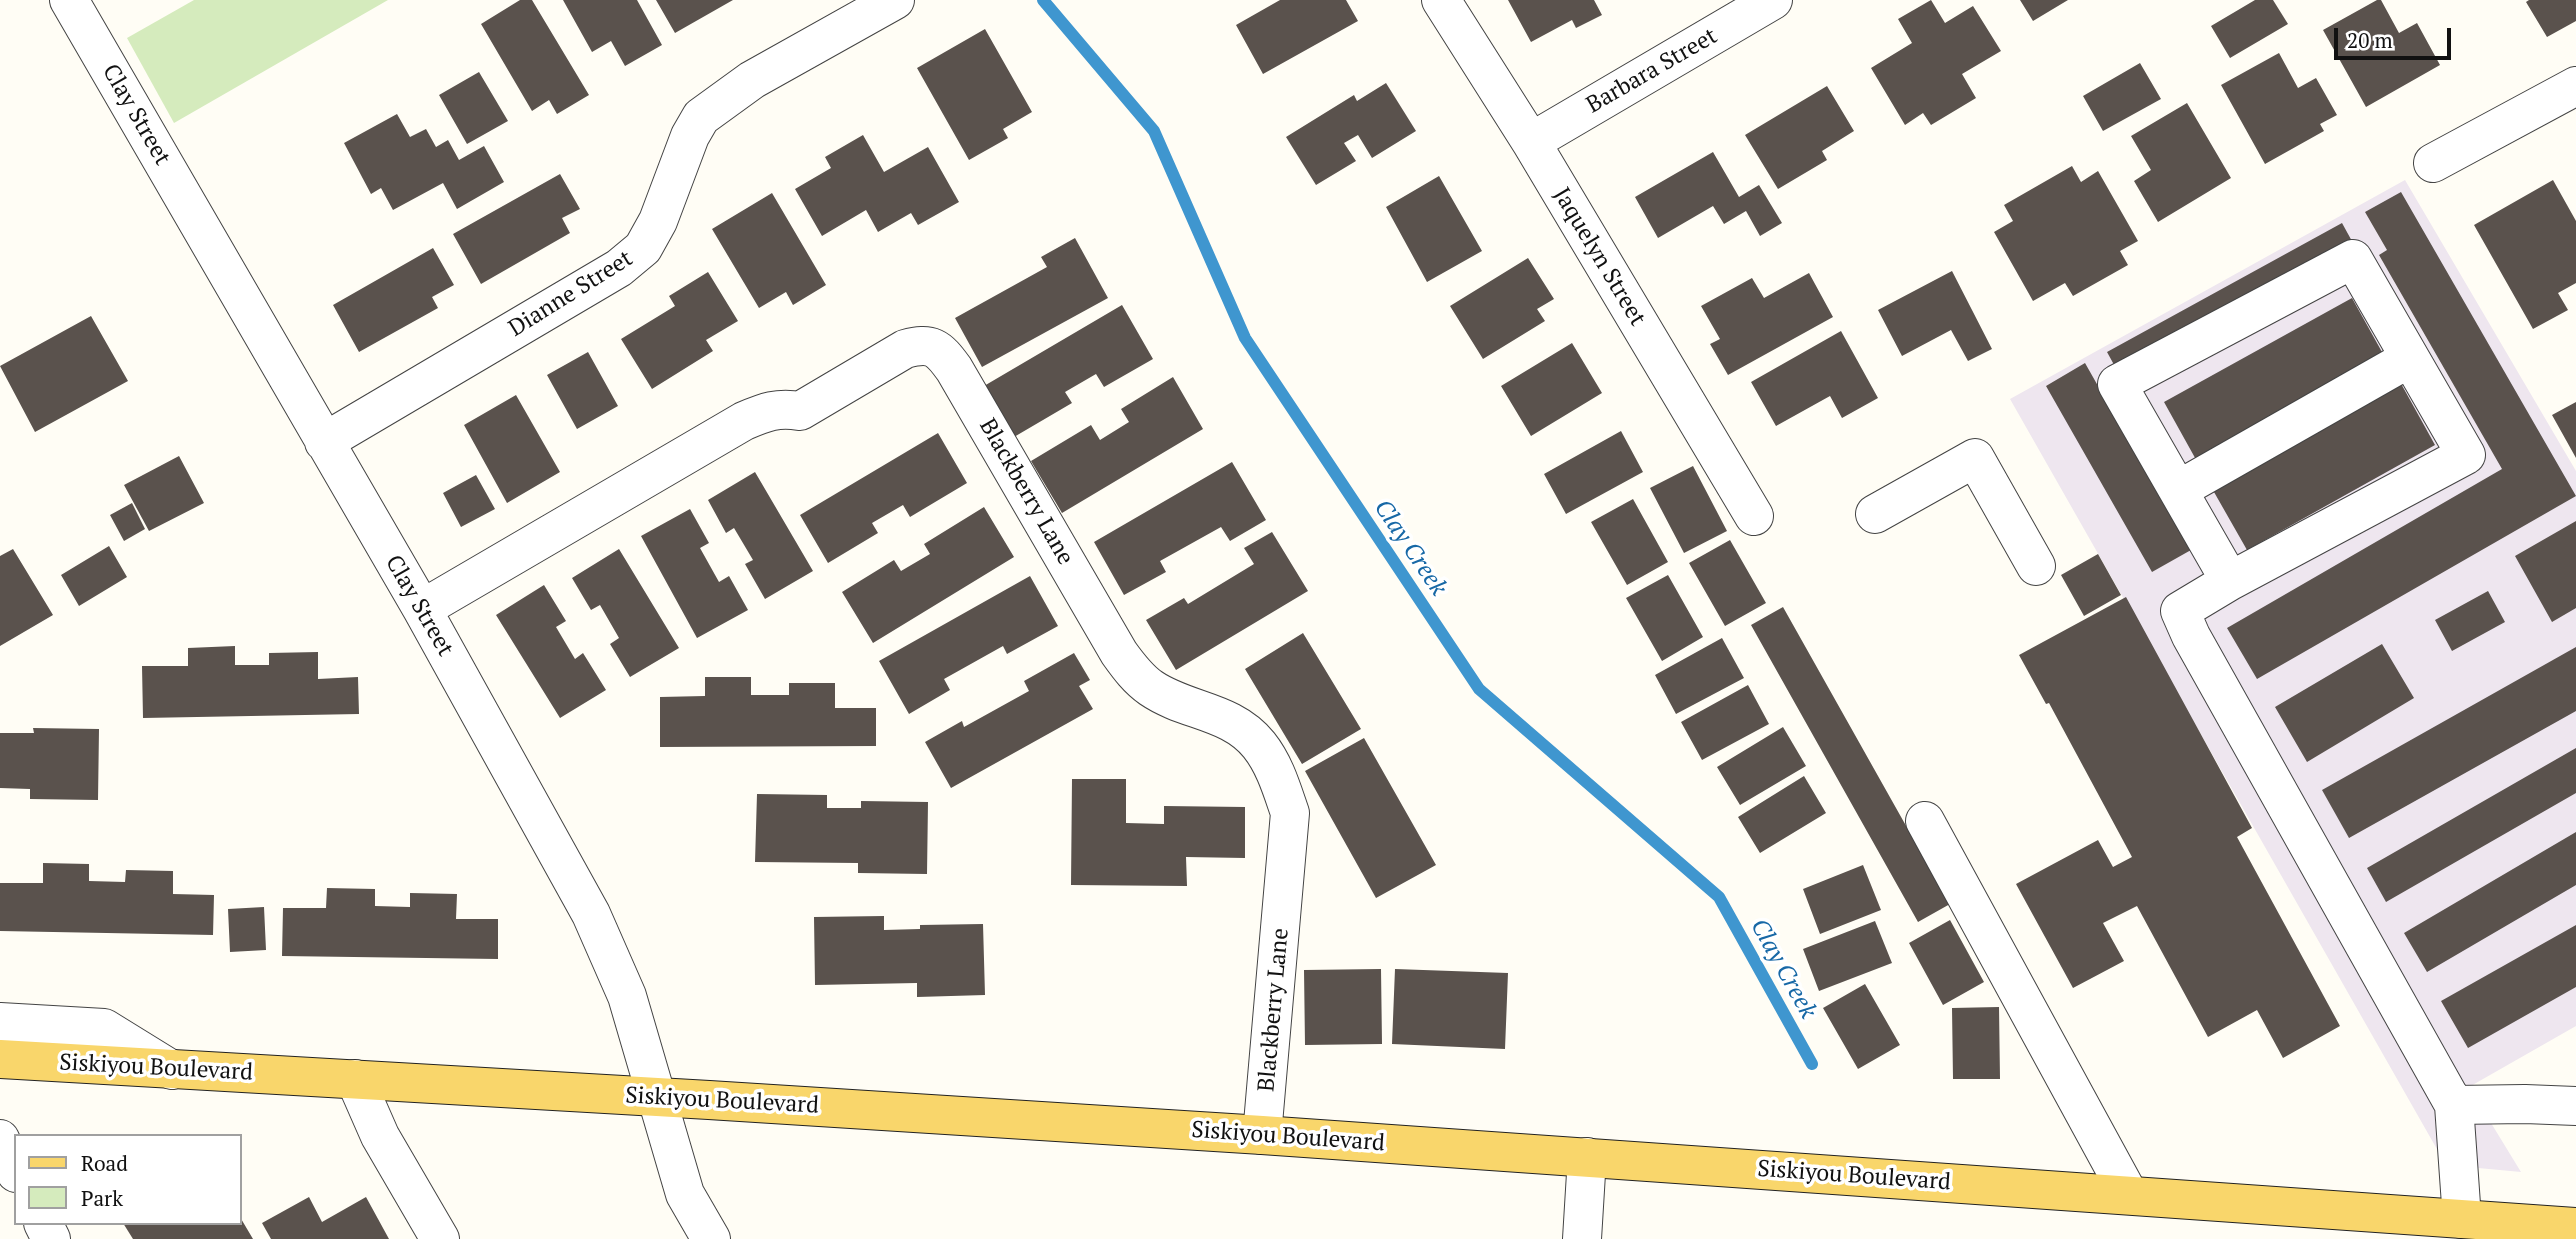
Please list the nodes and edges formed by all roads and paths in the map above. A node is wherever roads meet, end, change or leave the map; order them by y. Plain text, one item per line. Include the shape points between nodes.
1 (69, 0) edge
2 (895, 0) edge
3 (1441, 0) edge
4 (1773, 0) edge
5 (2576, 86) edge
6 (1531, 142) junction
7 (2433, 163) dead end
8 (2410, 358) junction
9 (324, 442) junction
10 (2178, 490) junction
11 (1875, 514) dead end
12 (1754, 516) dead end
13 (2036, 566) dead end
14 (2230, 581) junction
15 (422, 609) junction
16 (1925, 821) dead end
17 (0, 1022) edge
18 (0, 1059) edge
19 (172, 1070) junction
20 (355, 1079) junction
21 (657, 1098) junction
22 (2454, 1105) junction
23 (2576, 1106) edge
24 (1262, 1135) junction
25 (0, 1139) edge
26 (1587, 1157) junction
27 (14, 1169) edge
28 (2129, 1195) junction
29 (2462, 1219) junction
30 (2576, 1227) edge
31 (440, 1239) edge
32 (711, 1239) edge
33 (1582, 1239) edge

1 - 9 street, Clay Street
2 - 9 street, Dianne Street via 752,80 701,117 658,221 643,248 618,268
3 - 6 street, Jaquelyn Street
4 - 6 street, Barbara Street
5 - 7 street
6 - 12 street, Jaquelyn Street
8 - 10 street
8 - 10 street via 2353,260 2117,384
8 - 14 street via 2466,455
9 - 15 street, Clay Street
10 - 14 street
11 - 13 street via 1975,458
14 - 22 street via 2180,611
15 - 21 street, Clay Street via 591,914 627,996
15 - 24 street, Blackberry Lane via 744,421 769,410 800,411 905,349 922,345 941,351 1136,676 1172,699 1226,718 1259,745 1273,768 1290,813
16 - 28 street
17 - 19 street via 104,1028
18 - 19 main road, Siskiyou Boulevard
19 - 20 main road, Siskiyou Boulevard
20 - 21 main road, Siskiyou Boulevard
20 - 31 street via 380,1136
21 - 24 main road, Siskiyou Boulevard
21 - 32 street, Clay Street via 685,1194
22 - 23 street
22 - 29 street
24 - 26 main road, Siskiyou Boulevard
25 - 27 street
26 - 28 main road, Siskiyou Boulevard
26 - 33 street
28 - 29 main road, Siskiyou Boulevard
29 - 30 main road, Siskiyou Boulevard

